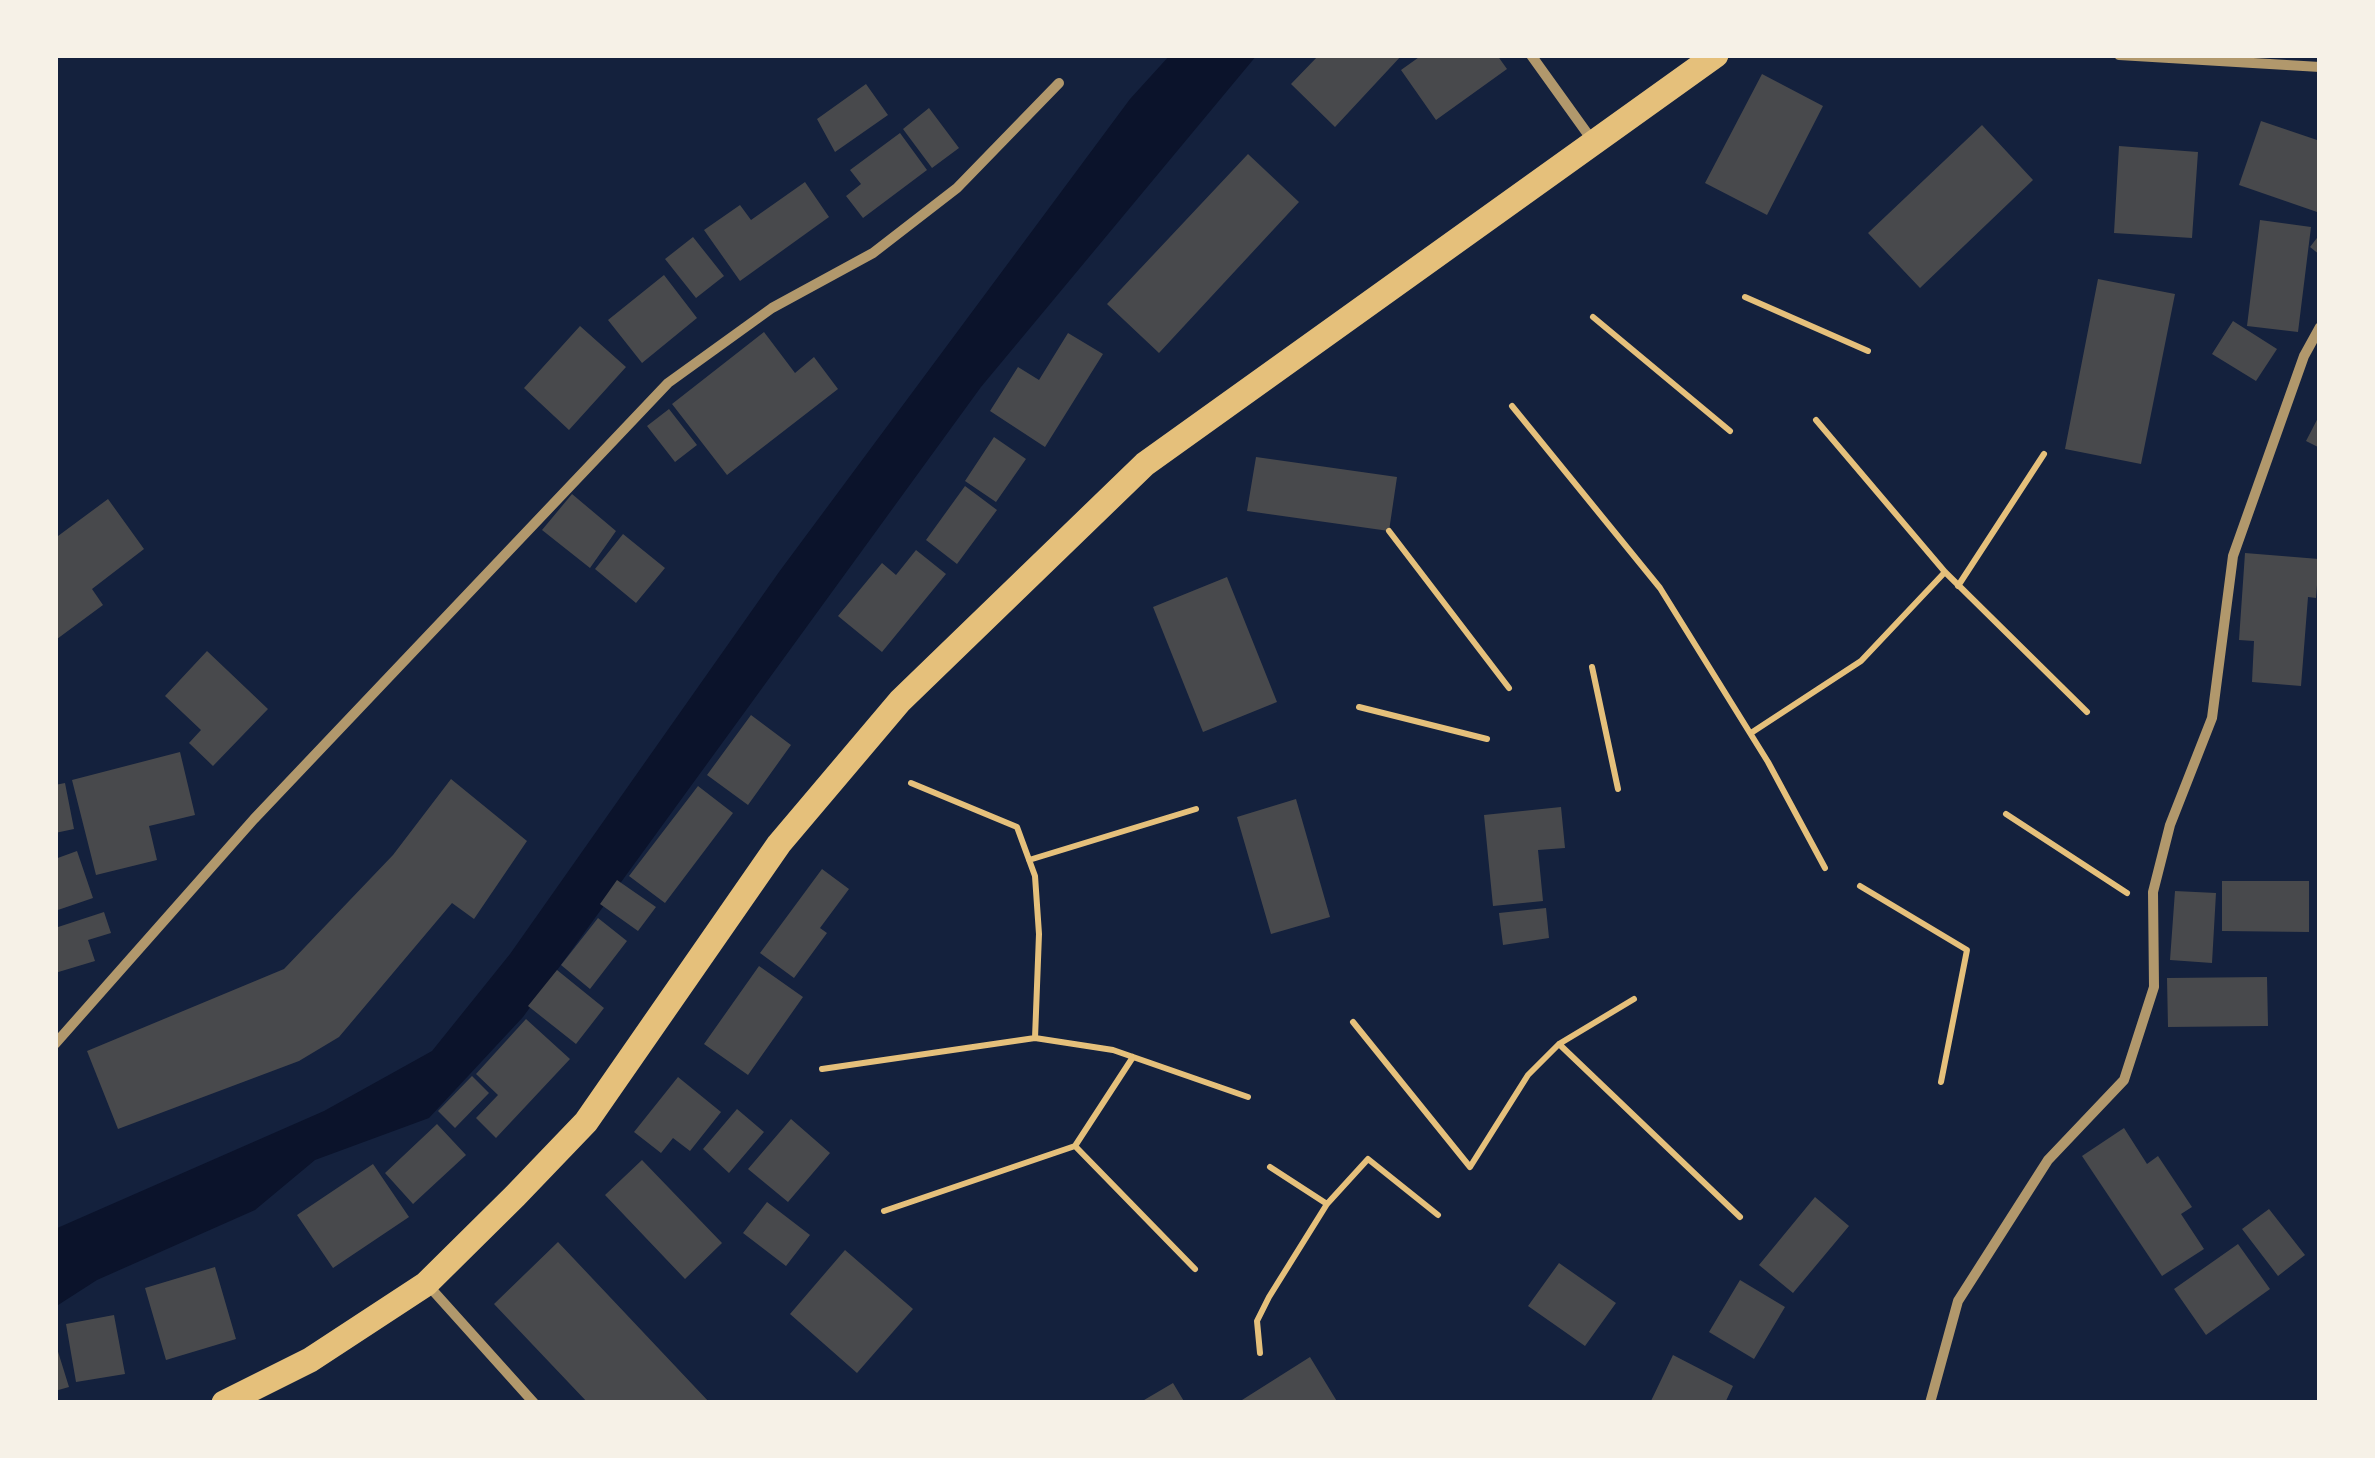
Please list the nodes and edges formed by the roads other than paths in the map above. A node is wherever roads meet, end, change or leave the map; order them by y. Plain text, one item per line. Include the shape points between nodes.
1 (1531, 55) edge
2 (1716, 55) edge
3 (2119, 55) edge
4 (2320, 67) edge
5 (1059, 83) dead end
6 (1592, 140) junction
7 (2320, 327) edge
8 (55, 1044) edge
9 (426, 1284) junction
10 (224, 1403) edge
11 (534, 1403) edge
12 (1930, 1403) edge

1 - 6 street
2 - 6 main road
3 - 4 street
5 - 8 street via 957,188 873,253 772,308 668,383 254,820
6 - 9 main road via 1145,464 1025,575 900,701 779,844 586,1122
7 - 12 street via 2233,556 2212,718 2170,824 2152,892 2154,987 2124,1080 2048,1160 1958,1301
9 - 10 main road via 310,1360
9 - 11 street

